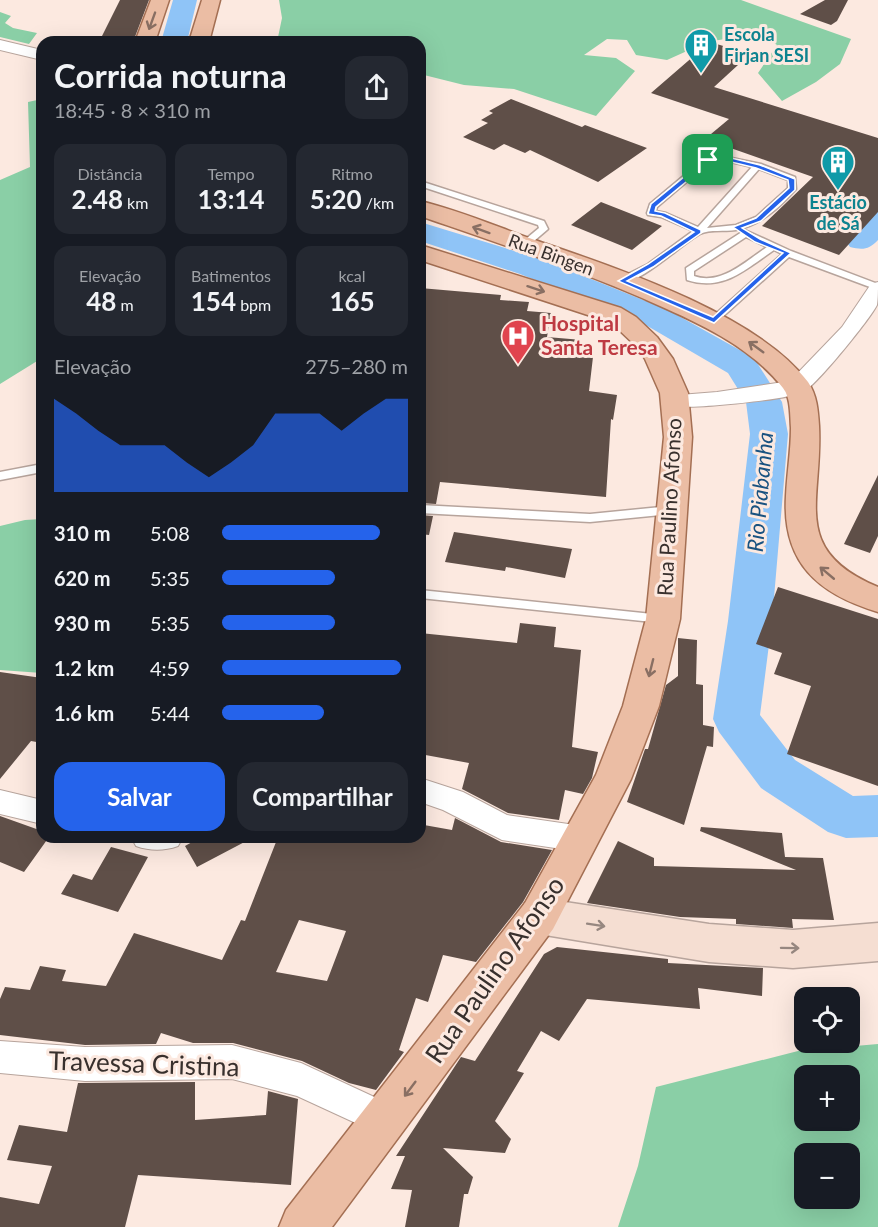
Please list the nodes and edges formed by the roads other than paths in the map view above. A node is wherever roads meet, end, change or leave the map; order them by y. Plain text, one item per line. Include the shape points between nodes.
1 (160, 0) edge
2 (211, 0) edge
3 (146, 36) edge
4 (201, 36) edge
5 (0, 45) edge
6 (36, 54) edge
7 (758, 166) junction
8 (426, 185) edge
9 (426, 210) edge
10 (741, 230) junction
11 (699, 231) junction
12 (524, 245) junction
13 (772, 247) junction
14 (788, 253) junction
15 (426, 254) edge
16 (621, 281) junction
17 (878, 287) edge
18 (714, 320) junction
19 (797, 387) junction
20 (675, 401) junction
21 (36, 469) edge
22 (0, 476) edge
23 (426, 509) edge
24 (672, 510) junction
25 (426, 595) edge
26 (878, 600) edge
27 (663, 619) junction
28 (426, 792) edge
29 (0, 802) edge
30 (36, 811) edge
31 (582, 839) junction
32 (539, 916) junction
33 (878, 942) edge
34 (0, 1057) edge
35 (386, 1120) junction
36 (303, 1227) edge

1 -> 3 main road
2 - 4 main road
5 - 6 street
7 - 10 lane via 792,179 792,189
7 - 11 lane
7 - 11 lane via 727,159 708,160 653,206 651,213
8 - 12 lane via 541,223 544,229
12 -> 9 main road, Rua Bingen
10 - 11 lane
10 - 13 lane
10 - 13 lane via 689,270 690,278 700,283 714,282
11 - 16 lane via 651,266
12 - 16 main road, Rua Bingen
13 - 14 lane
14 - 17 lane
14 - 18 lane
15 -> 20 main road, Rua Bingen via 612,314 648,343 669,380
16 - 18 main road, Rua Bingen
17 - 19 street via 849,331
19 -> 18 main road, Rua Bingen via 778,363
19 - 20 street, Rua Paulino Afonso
26 -> 19 main road via 836,581 808,551 801,528 805,423
20 - 24 main road, Rua Paulino Afonso via 678,438
21 - 22 lane
23 - 24 lane via 590,518
24 - 27 main road, Rua Paulino Afonso
25 - 27 lane, Rua Paulino Afonso
27 -> 31 main road, Rua Paulino Afonso via 641,706 613,779
28 - 31 street via 453,801 502,827
29 - 30 street
31 - 32 main road, Rua Paulino Afonso
32 -> 33 main road via 709,943 793,949
32 -> 35 main road, Rua Paulino Afonso
34 - 35 street, Travessa Cristina via 85,1064 232,1062 301,1080
35 - 36 main road, Rua Paulino Afonso

